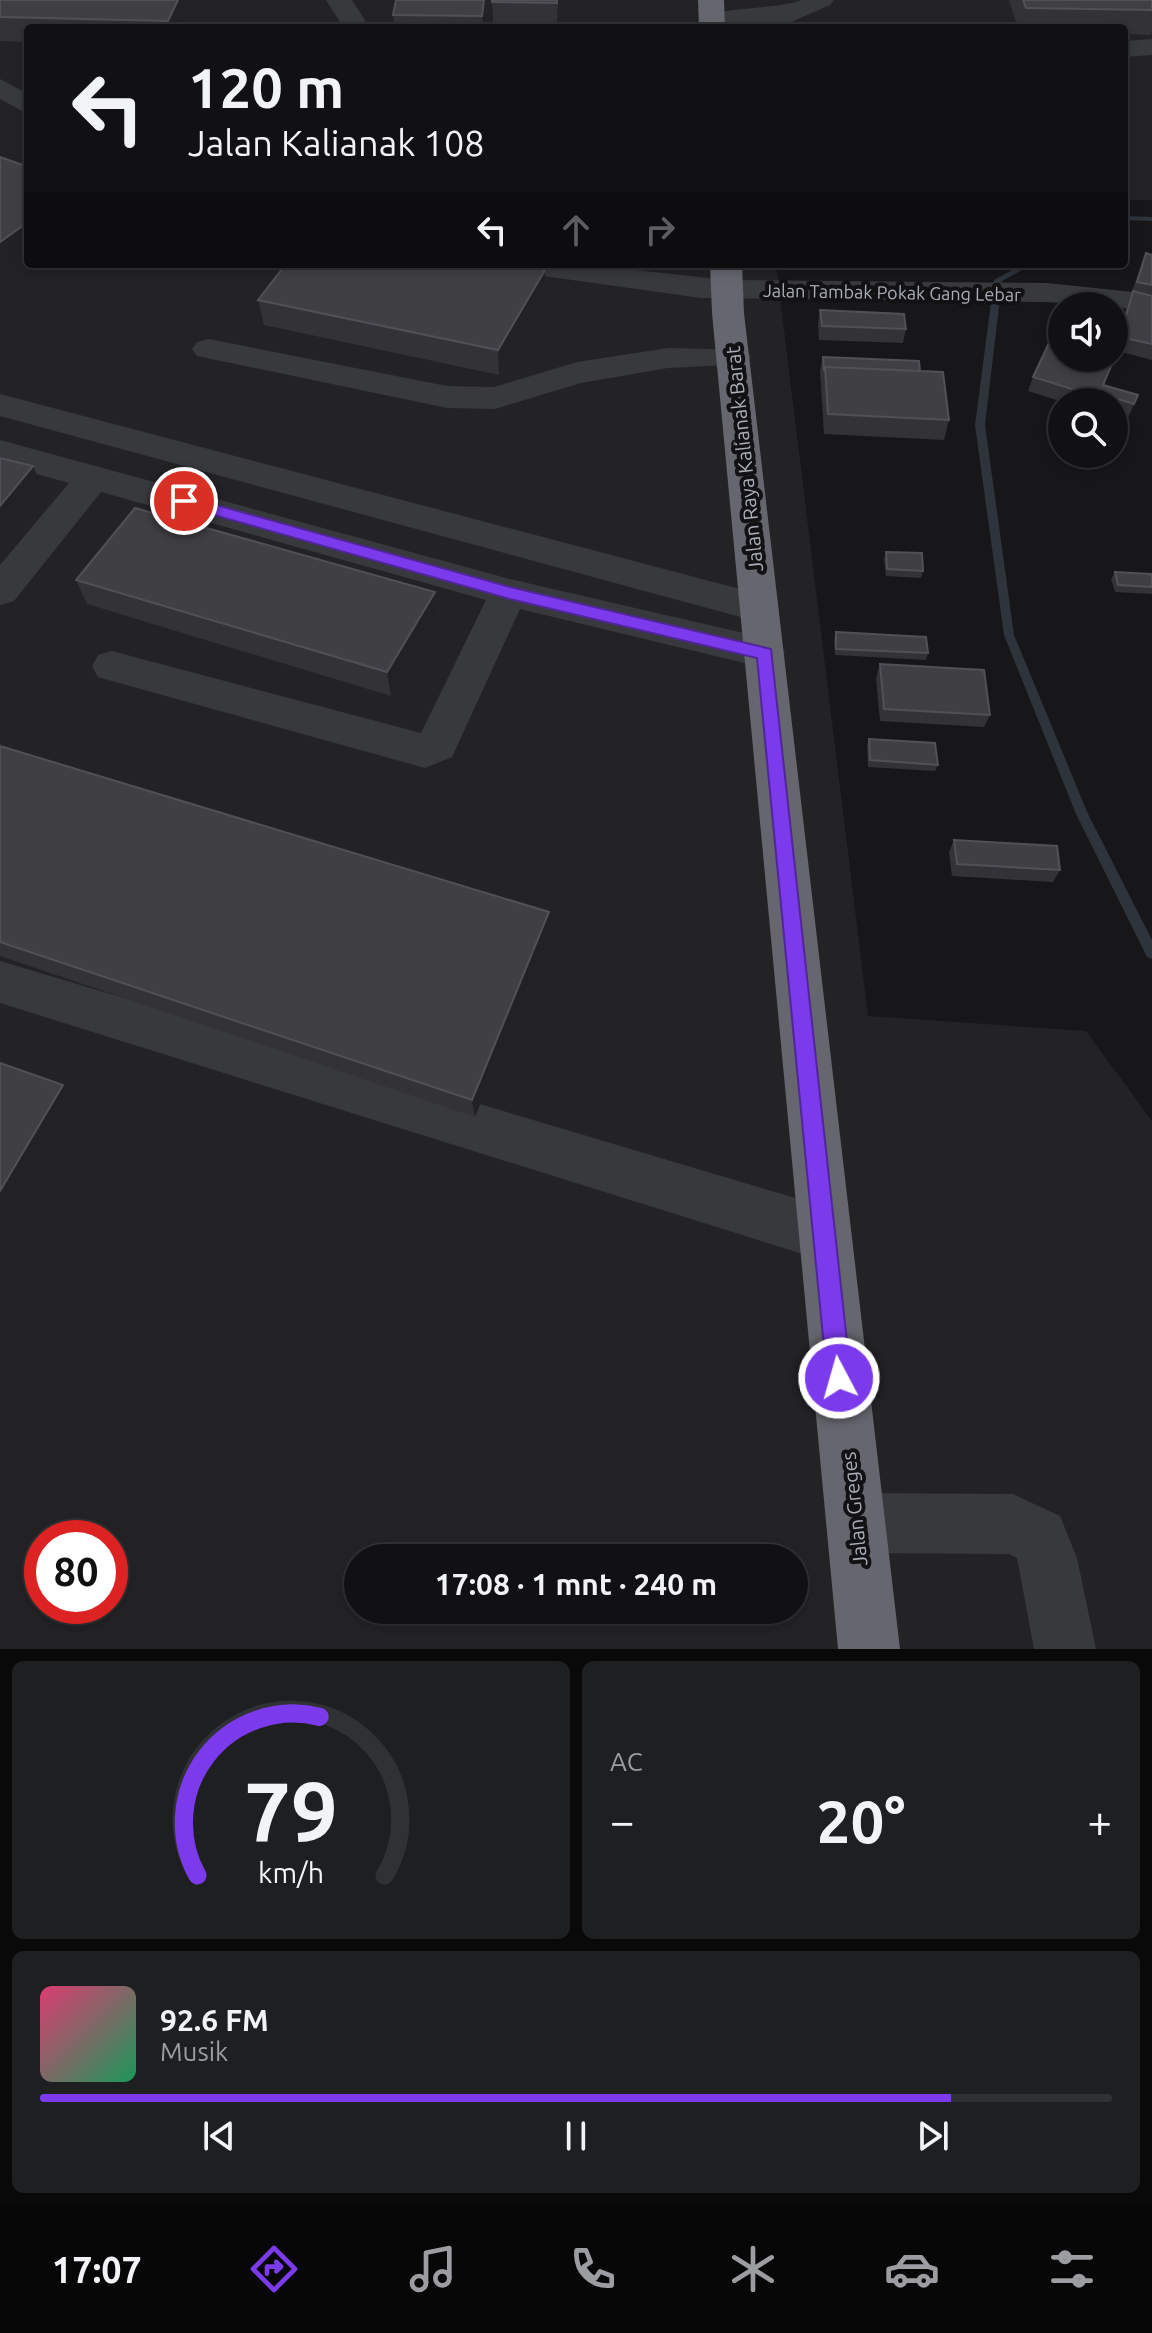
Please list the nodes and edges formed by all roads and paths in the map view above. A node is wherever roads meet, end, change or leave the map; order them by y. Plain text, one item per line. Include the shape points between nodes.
1 (339, 0) edge
2 (821, 0) edge
3 (712, 16) edge
4 (354, 24) edge
5 (1152, 47) edge
6 (1128, 49) edge
7 (0, 87) edge
8 (24, 103) edge
9 (546, 268) edge
10 (727, 277) edge
11 (1152, 304) edge
12 (209, 349) dead end
13 (734, 357) junction
14 (0, 405) edge
15 (0, 452) edge
16 (95, 476) junction
17 (0, 591) edge
18 (510, 593) junction
19 (762, 631) junction
20 (112, 666) dead end
21 (0, 982) edge
22 (822, 1233) junction
23 (856, 1523) junction
24 (869, 1649) edge
25 (1065, 1649) edge

1 - 4 street
2 - 3 street via 791,14
5 - 6 street
7 - 8 street
9 - 10 street, Jalan Tambak Pokak Gang Lebar via 625,281
10 - 11 street, Jalan Tambak Pokak Gang Lebar via 1113,297
10 - 13 highway, Jalan Raya Kalianak Barat
12 - 13 street via 447,397 477,398 511,395 577,373 653,360
13 - 19 highway, Jalan Raya Kalianak Barat
14 - 19 street
15 - 16 street
16 - 17 street
16 - 18 street
18 - 19 street
18 - 20 street via 437,745 425,751
19 - 22 highway, Jalan Greges
21 - 22 street
22 - 23 highway, Jalan Greges
23 - 24 highway, Jalan Greges
23 - 25 street via 1013,1524 1039,1537

